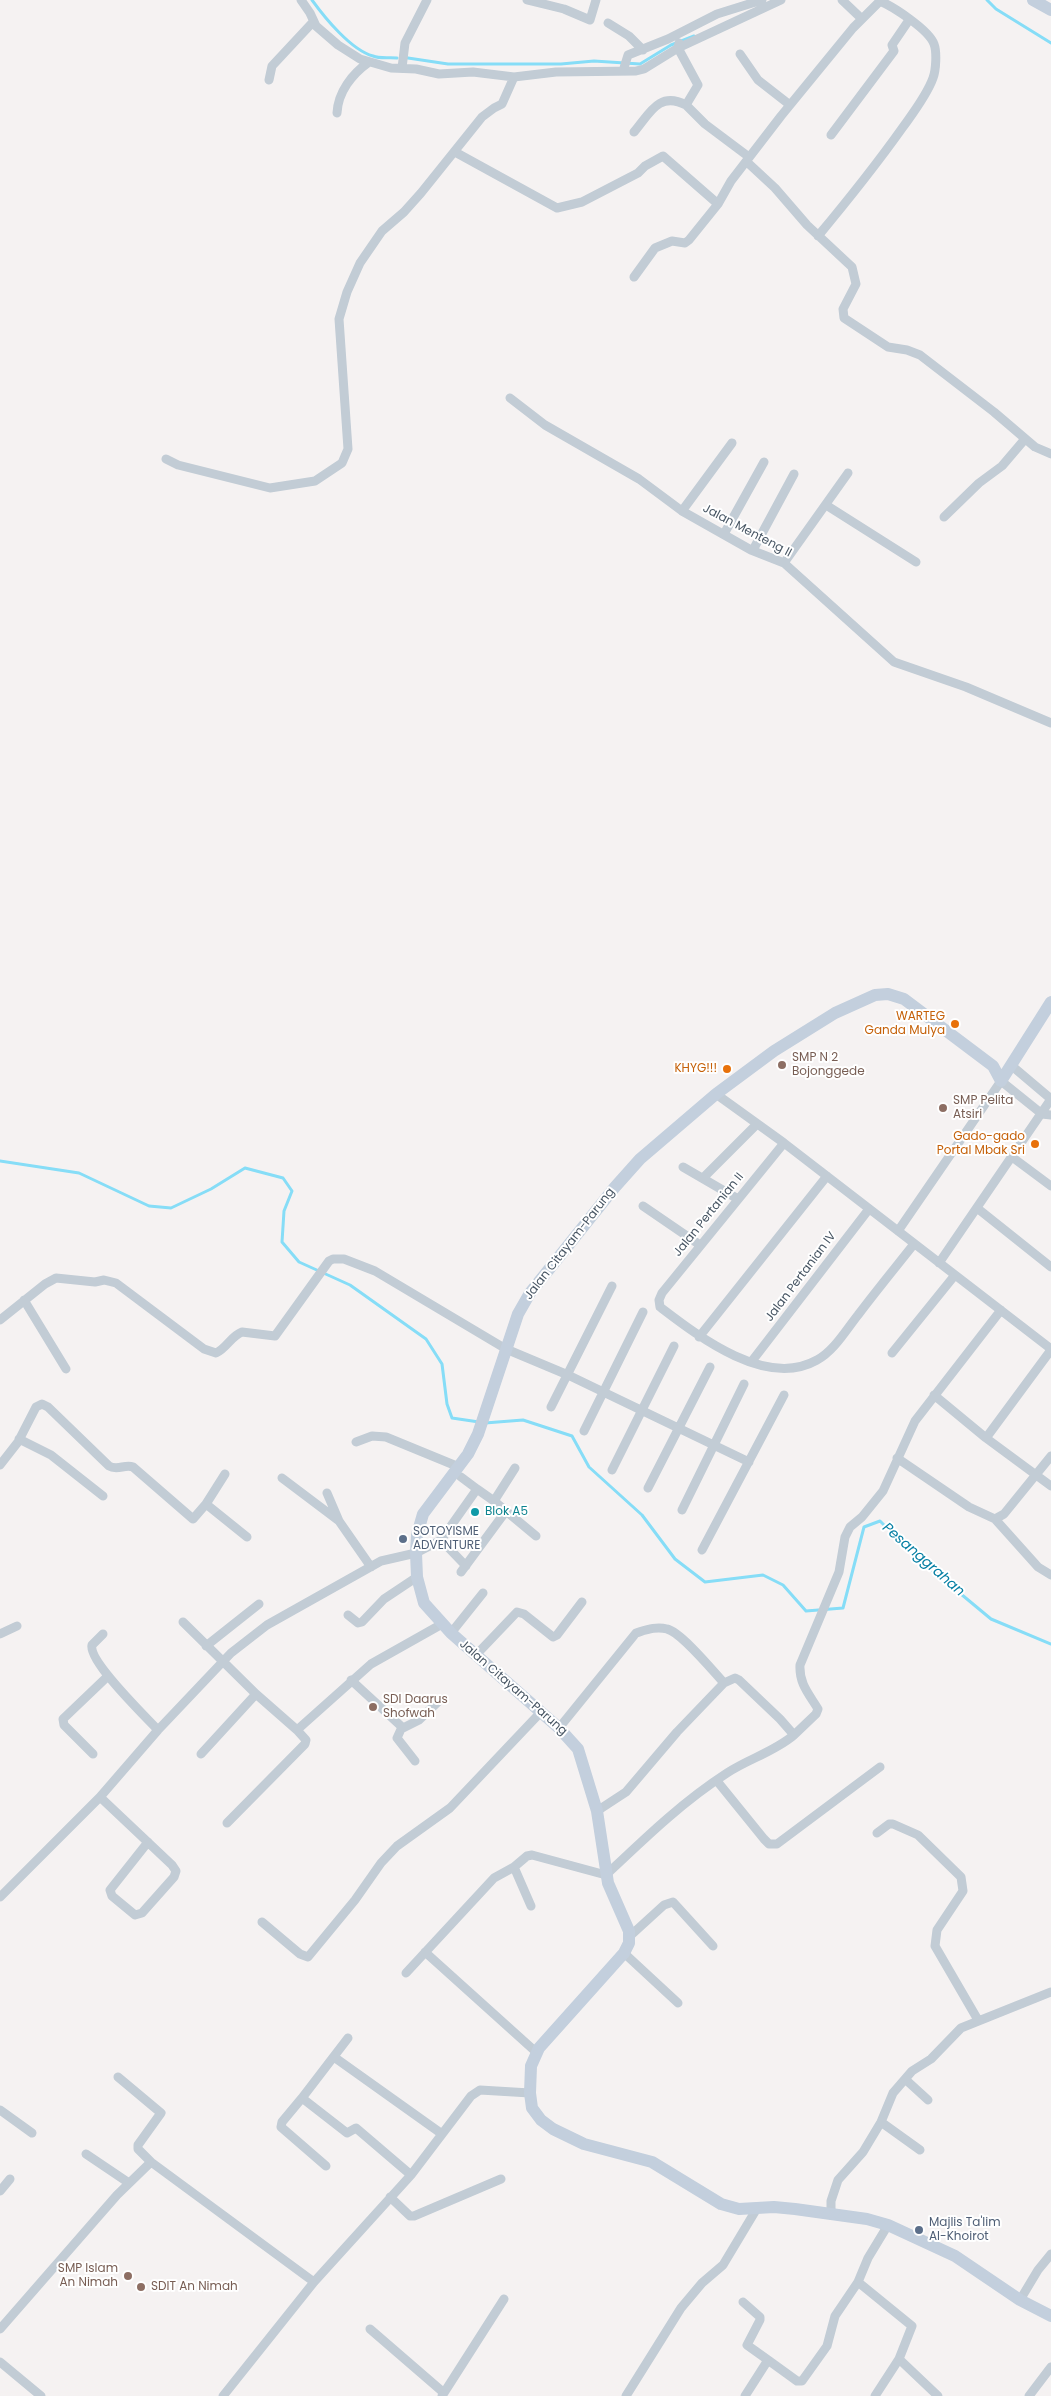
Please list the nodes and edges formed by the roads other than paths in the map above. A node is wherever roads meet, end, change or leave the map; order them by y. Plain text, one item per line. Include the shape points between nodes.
1 (301, 0) edge
2 (427, 0) edge
3 (527, 0) edge
4 (596, 0) edge
5 (762, 0) edge
6 (781, 0) edge
7 (842, 0) edge
8 (881, 0) edge
9 (1033, 0) edge
10 (1051, 10) edge
11 (862, 19) junction
12 (909, 20) junction
13 (312, 22) junction
14 (608, 23) dead end
15 (679, 41) junction
16 (643, 50) junction
17 (740, 54) dead end
18 (369, 62) junction
19 (625, 66) junction
20 (402, 68) junction
21 (514, 77) junction
22 (269, 80) dead end
23 (686, 105) junction
24 (790, 105) junction
25 (336, 113) dead end
26 (634, 132) dead end
27 (831, 135) dead end
28 (455, 152) junction
29 (748, 160) junction
30 (718, 204) junction
31 (818, 236) junction
32 (634, 277) dead end
33 (510, 398) dead end
34 (1025, 438) junction
35 (732, 443) dead end
36 (1051, 454) edge
37 (166, 459) dead end
38 (764, 462) dead end
39 (848, 473) dead end
40 (794, 474) dead end
41 (826, 505) junction
42 (682, 511) junction
43 (944, 517) dead end
44 (724, 534) junction
45 (753, 550) junction
46 (916, 562) dead end
47 (784, 563) junction
48 (1051, 723) edge
49 (1051, 1002) edge
50 (993, 1066) junction
51 (1012, 1066) junction
52 (1000, 1081) junction
53 (716, 1094) junction
54 (1051, 1099) edge
55 (1046, 1115) edge
56 (757, 1124) junction
57 (784, 1143) junction
58 (1012, 1157) junction
59 (683, 1167) dead end
60 (827, 1176) junction
61 (702, 1178) junction
62 (1051, 1186) edge
63 (738, 1199) junction
64 (643, 1206) dead end
65 (977, 1208) junction
66 (869, 1209) junction
67 (898, 1231) junction
68 (914, 1244) junction
69 (700, 1245) junction
70 (939, 1263) junction
71 (1051, 1266) edge
72 (955, 1275) junction
73 (612, 1286) dead end
74 (24, 1300) junction
75 (1000, 1310) junction
76 (643, 1312) dead end
77 (0, 1320) edge
78 (699, 1337) junction
79 (674, 1346) dead end
80 (506, 1349) junction
81 (1051, 1350) edge
82 (892, 1353) dead end
83 (752, 1361) junction
84 (710, 1367) dead end
85 (66, 1369) dead end
86 (568, 1375) junction
87 (744, 1384) dead end
88 (603, 1392) junction
89 (784, 1395) dead end
90 (934, 1395) junction
91 (551, 1407) dead end
92 (642, 1410) junction
93 (679, 1428) junction
94 (584, 1432) dead end
95 (19, 1438) junction
96 (986, 1438) junction
97 (356, 1442) dead end
98 (715, 1446) junction
99 (1051, 1456) edge
100 (897, 1458) junction
101 (749, 1462) junction
102 (0, 1465) edge
103 (515, 1468) dead end
104 (612, 1470) dead end
105 (460, 1472) junction
106 (225, 1474) dead end
107 (1036, 1475) junction
108 (282, 1478) dead end
109 (1051, 1486) edge
110 (648, 1488) dead end
111 (477, 1489) junction
112 (327, 1493) dead end
113 (103, 1496) dead end
114 (494, 1501) junction
115 (206, 1504) junction
116 (682, 1510) dead end
117 (506, 1511) junction
118 (995, 1519) junction
119 (339, 1521) junction
120 (536, 1536) dead end
121 (247, 1538) dead end
122 (441, 1540) junction
123 (702, 1550) dead end
124 (416, 1553) junction
125 (371, 1567) junction
126 (1051, 1575) edge
127 (417, 1577) junction
128 (483, 1593) dead end
129 (582, 1602) dead end
130 (259, 1604) dead end
131 (348, 1615) dead end
132 (183, 1622) dead end
133 (17, 1626) dead end
134 (446, 1629) junction
135 (0, 1634) edge
136 (103, 1634) dead end
137 (206, 1646) junction
138 (475, 1656) junction
139 (222, 1662) junction
140 (108, 1676) junction
141 (351, 1680) junction
142 (724, 1683) junction
143 (256, 1694) junction
144 (440, 1699) dead end
145 (540, 1713) junction
146 (402, 1728) junction
147 (559, 1728) junction
148 (158, 1730) junction
149 (297, 1730) junction
150 (794, 1735) junction
151 (93, 1754) dead end
152 (202, 1754) dead end
153 (415, 1761) dead end
154 (880, 1767) dead end
155 (716, 1781) junction
156 (100, 1797) junction
157 (597, 1811) junction
158 (227, 1823) dead end
159 (877, 1833) dead end
160 (148, 1842) junction
161 (514, 1867) junction
162 (606, 1875) junction
163 (0, 1897) edge
164 (532, 1906) dead end
165 (262, 1922) dead end
166 (630, 1936) junction
167 (713, 1946) dead end
168 (425, 1952) junction
169 (624, 1953) junction
170 (406, 1973) dead end
171 (1051, 1992) edge
172 (678, 2003) dead end
173 (978, 2020) junction
174 (348, 2038) dead end
175 (536, 2052) junction
176 (334, 2057) junction
177 (118, 2077) dead end
178 (905, 2079) junction
179 (530, 2093) junction
180 (302, 2098) junction
181 (928, 2100) dead end
182 (0, 2110) edge
183 (881, 2122) junction
184 (32, 2133) dead end
185 (442, 2134) junction
186 (920, 2150) dead end
187 (86, 2154) dead end
188 (151, 2162) junction
189 (326, 2166) dead end
190 (411, 2175) junction
191 (10, 2179) dead end
192 (501, 2179) dead end
193 (129, 2183) junction
194 (0, 2191) edge
195 (390, 2197) junction
196 (756, 2210) junction
197 (831, 2215) junction
198 (888, 2225) junction
199 (1051, 2254) edge
200 (314, 2282) junction
201 (858, 2282) junction
202 (504, 2299) dead end
203 (1020, 2300) junction
204 (743, 2302) dead end
205 (1051, 2316) edge
206 (0, 2329) edge
207 (370, 2330) dead end
208 (899, 2359) junction
209 (768, 2360) junction
210 (0, 2362) edge
211 (1051, 2366) edge
212 (443, 2395) edge
213 (41, 2396) edge
214 (223, 2396) edge
215 (626, 2396) edge
216 (745, 2396) edge
217 (875, 2396) edge
218 (938, 2396) edge
219 (1030, 2396) edge

1 - 13 street
2 - 20 street via 405,43
3 - 4 street via 564,9 590,20
5 - 15 street via 717,14
6 - 15 street
7 - 11 street
8 - 11 street
8 - 12 street
9 - 10 street
11 - 24 street
12 - 27 street via 892,45 894,51
12 - 31 street via 934,44 933,77 881,158
13 - 18 street via 338,45
13 - 22 street via 272,66
14 - 16 street via 629,36
15 - 16 street
15 - 19 street via 644,69
15 - 23 street via 698,85
16 - 19 street via 628,55
17 - 24 street via 758,80
18 - 20 street
18 - 25 street via 351,77
19 - 21 street via 538,72
20 - 21 street via 438,74 473,72
21 - 28 street via 502,104 482,118
23 - 26 street via 672,99 663,101
23 - 29 street
24 - 29 street
28 - 30 street via 557,208 582,202 663,156
28 - 37 street via 413,203 382,231 360,263 347,292 339,319 348,449 342,464 315,481 270,488
29 - 30 street
29 - 31 street
30 - 32 street via 687,242 672,241 654,248
31 - 34 street via 848,262 855,273 856,284 843,309 844,318 888,346 920,355
33 - 42 street, Jalan Menteng II via 545,426 640,479
34 - 36 street
34 - 43 street via 1002,466
35 - 42 street
38 - 44 street
39 - 41 street
40 - 45 street
41 - 46 street
41 - 47 street
42 - 44 street, Jalan Menteng II
44 - 45 street, Jalan Menteng II
45 - 47 street, Jalan Menteng II
47 - 48 street, Jalan Menteng II via 894,662 966,687
49 - 51 street
50 - 51 street
50 - 52 street, Jalan Citayam-Parung
50 - 53 street, Jalan Citayam-Parung via 904,999 888,994 876,995 835,1013 774,1051
51 - 52 street
51 - 54 street
52 - 55 street
52 - 67 street
53 - 56 street
53 - 80 street, Jalan Citayam-Parung via 640,1159 577,1232 530,1293 518,1314
54 - 55 street
55 - 58 street
56 - 57 street
56 - 61 street
57 - 60 street
57 - 63 street, Jalan Pertanian II
58 - 62 street
58 - 65 street
59 - 61 street
60 - 66 street
60 - 78 street
61 - 63 street
63 - 69 street, Jalan Pertanian II
64 - 69 street
65 - 70 street
65 - 71 street
66 - 67 street
66 - 83 street, Jalan Pertanian IV
67 - 68 street
68 - 70 street
68 - 83 street via 827,1353 816,1361 785,1368
69 - 78 street, Jalan Pertanian II via 659,1300 660,1307
70 - 72 street
72 - 75 street
72 - 82 street
73 - 86 street
74 - 77 street
74 - 80 street via 56,1278 110,1281 204,1349 216,1353 242,1332 275,1336 328,1261 344,1259 375,1271
74 - 85 street
75 - 81 street
75 - 90 street
76 - 88 street
78 - 83 street
79 - 92 street
80 - 86 street
80 - 105 street, Jalan Citayam-Parung via 478,1434
81 - 96 street
84 - 93 street
86 - 88 street
86 - 91 street
87 - 98 street
88 - 92 street
88 - 94 street
89 - 101 street
90 - 96 street
90 - 100 street via 915,1421
92 - 93 street
92 - 104 street
93 - 98 street
93 - 110 street
95 - 102 street
95 - 113 street via 47,1452
95 - 115 street via 36,1407 44,1405 109,1466 133,1468 193,1519
96 - 107 street
97 - 105 street via 372,1436 386,1436
98 - 101 street
98 - 116 street
99 - 107 street
100 - 118 street via 969,1507
100 - 150 street via 883,1491 845,1537 839,1572 800,1665 803,1687 818,1709
101 - 123 street
103 - 114 street
105 - 111 street
105 - 124 street, Jalan Citayam-Parung via 423,1514
106 - 115 street
107 - 109 street
107 - 118 street via 1004,1514
108 - 119 street
111 - 114 street
111 - 122 street
112 - 119 street
114 - 117 street
115 - 121 street
117 - 120 street
117 - 122 street via 464,1569
118 - 126 street via 1038,1567
119 - 125 street
122 - 124 street
124 - 125 street via 393,1557
124 - 127 street, Jalan Citayam-Parung
125 - 139 street via 267,1625
127 - 131 street via 384,1599 362,1622 358,1623
127 - 134 street, Jalan Citayam-Parung via 424,1603
128 - 134 street
129 - 138 street via 553,1637 517,1612
130 - 137 street
132 - 137 street
133 - 135 street
134 - 138 street, Jalan Citayam-Parung
134 - 141 street via 371,1664
136 - 140 street via 91,1648
137 - 139 street
138 - 145 street, Jalan Citayam-Parung
139 - 143 street
139 - 148 street
140 - 148 street
140 - 151 street via 63,1718 64,1724
141 - 146 street
141 - 149 street
142 - 147 street via 687,1643 669,1629 653,1627 636,1633
142 - 150 street via 734,1678 739,1680
142 - 157 street via 626,1792
143 - 149 street
143 - 152 street
144 - 146 street via 419,1720
145 - 147 street, Jalan Citayam-Parung
145 - 165 street via 450,1808 397,1846 308,1957
146 - 153 street via 397,1738
147 - 157 street, Jalan Citayam-Parung via 578,1749
148 - 156 street
149 - 158 street via 306,1740 305,1744
150 - 155 street
154 - 155 street via 777,1844 769,1844 764,1839
155 - 162 street via 667,1818
156 - 160 street
156 - 163 street
157 - 162 street, Jalan Citayam-Parung
159 - 173 street via 893,1824 918,1836 961,1877 962,1891 937,1930 935,1946
160 - 160 street via 110,1890 112,1896 135,1915 142,1913 176,1873
161 - 162 street via 532,1855
161 - 164 street
161 - 168 street via 494,1878
162 - 166 street, Jalan Citayam-Parung
166 - 167 street via 664,1905 673,1902
166 - 169 street
168 - 170 street
168 - 175 street
169 - 172 street
169 - 175 street
171 - 173 street
173 - 178 street via 961,2028 931,2059
174 - 176 street
175 - 179 street via 531,2066
176 - 180 street
176 - 185 street
177 - 188 street via 160,2113 138,2145
178 - 181 street
178 - 183 street via 894,2093
179 - 185 street via 475,2092
179 - 196 street via 532,2108 553,2129 584,2144 652,2162 721,2204
180 - 189 street via 281,2127
180 - 190 street via 348,2134 356,2128
182 - 184 street
183 - 186 street
183 - 197 street via 863,2152 838,2180 830,2201
185 - 190 street
187 - 193 street
188 - 193 street
188 - 200 street
190 - 195 street
191 - 194 street
192 - 195 street via 414,2216
193 - 206 street
195 - 200 street
196 - 197 street via 774,2207
196 - 215 street via 723,2265 681,2308
197 - 198 street
198 - 201 street
198 - 203 street via 955,2256
199 - 203 street
200 - 214 street
201 - 208 street via 911,2325
201 - 209 street via 835,2316 826,2346 802,2381 797,2381
202 - 212 street
203 - 205 street
204 - 209 street via 758,2314 760,2320 747,2345
207 - 212 street
208 - 217 street
208 - 218 street
209 - 216 street
210 - 213 street
211 - 219 street

